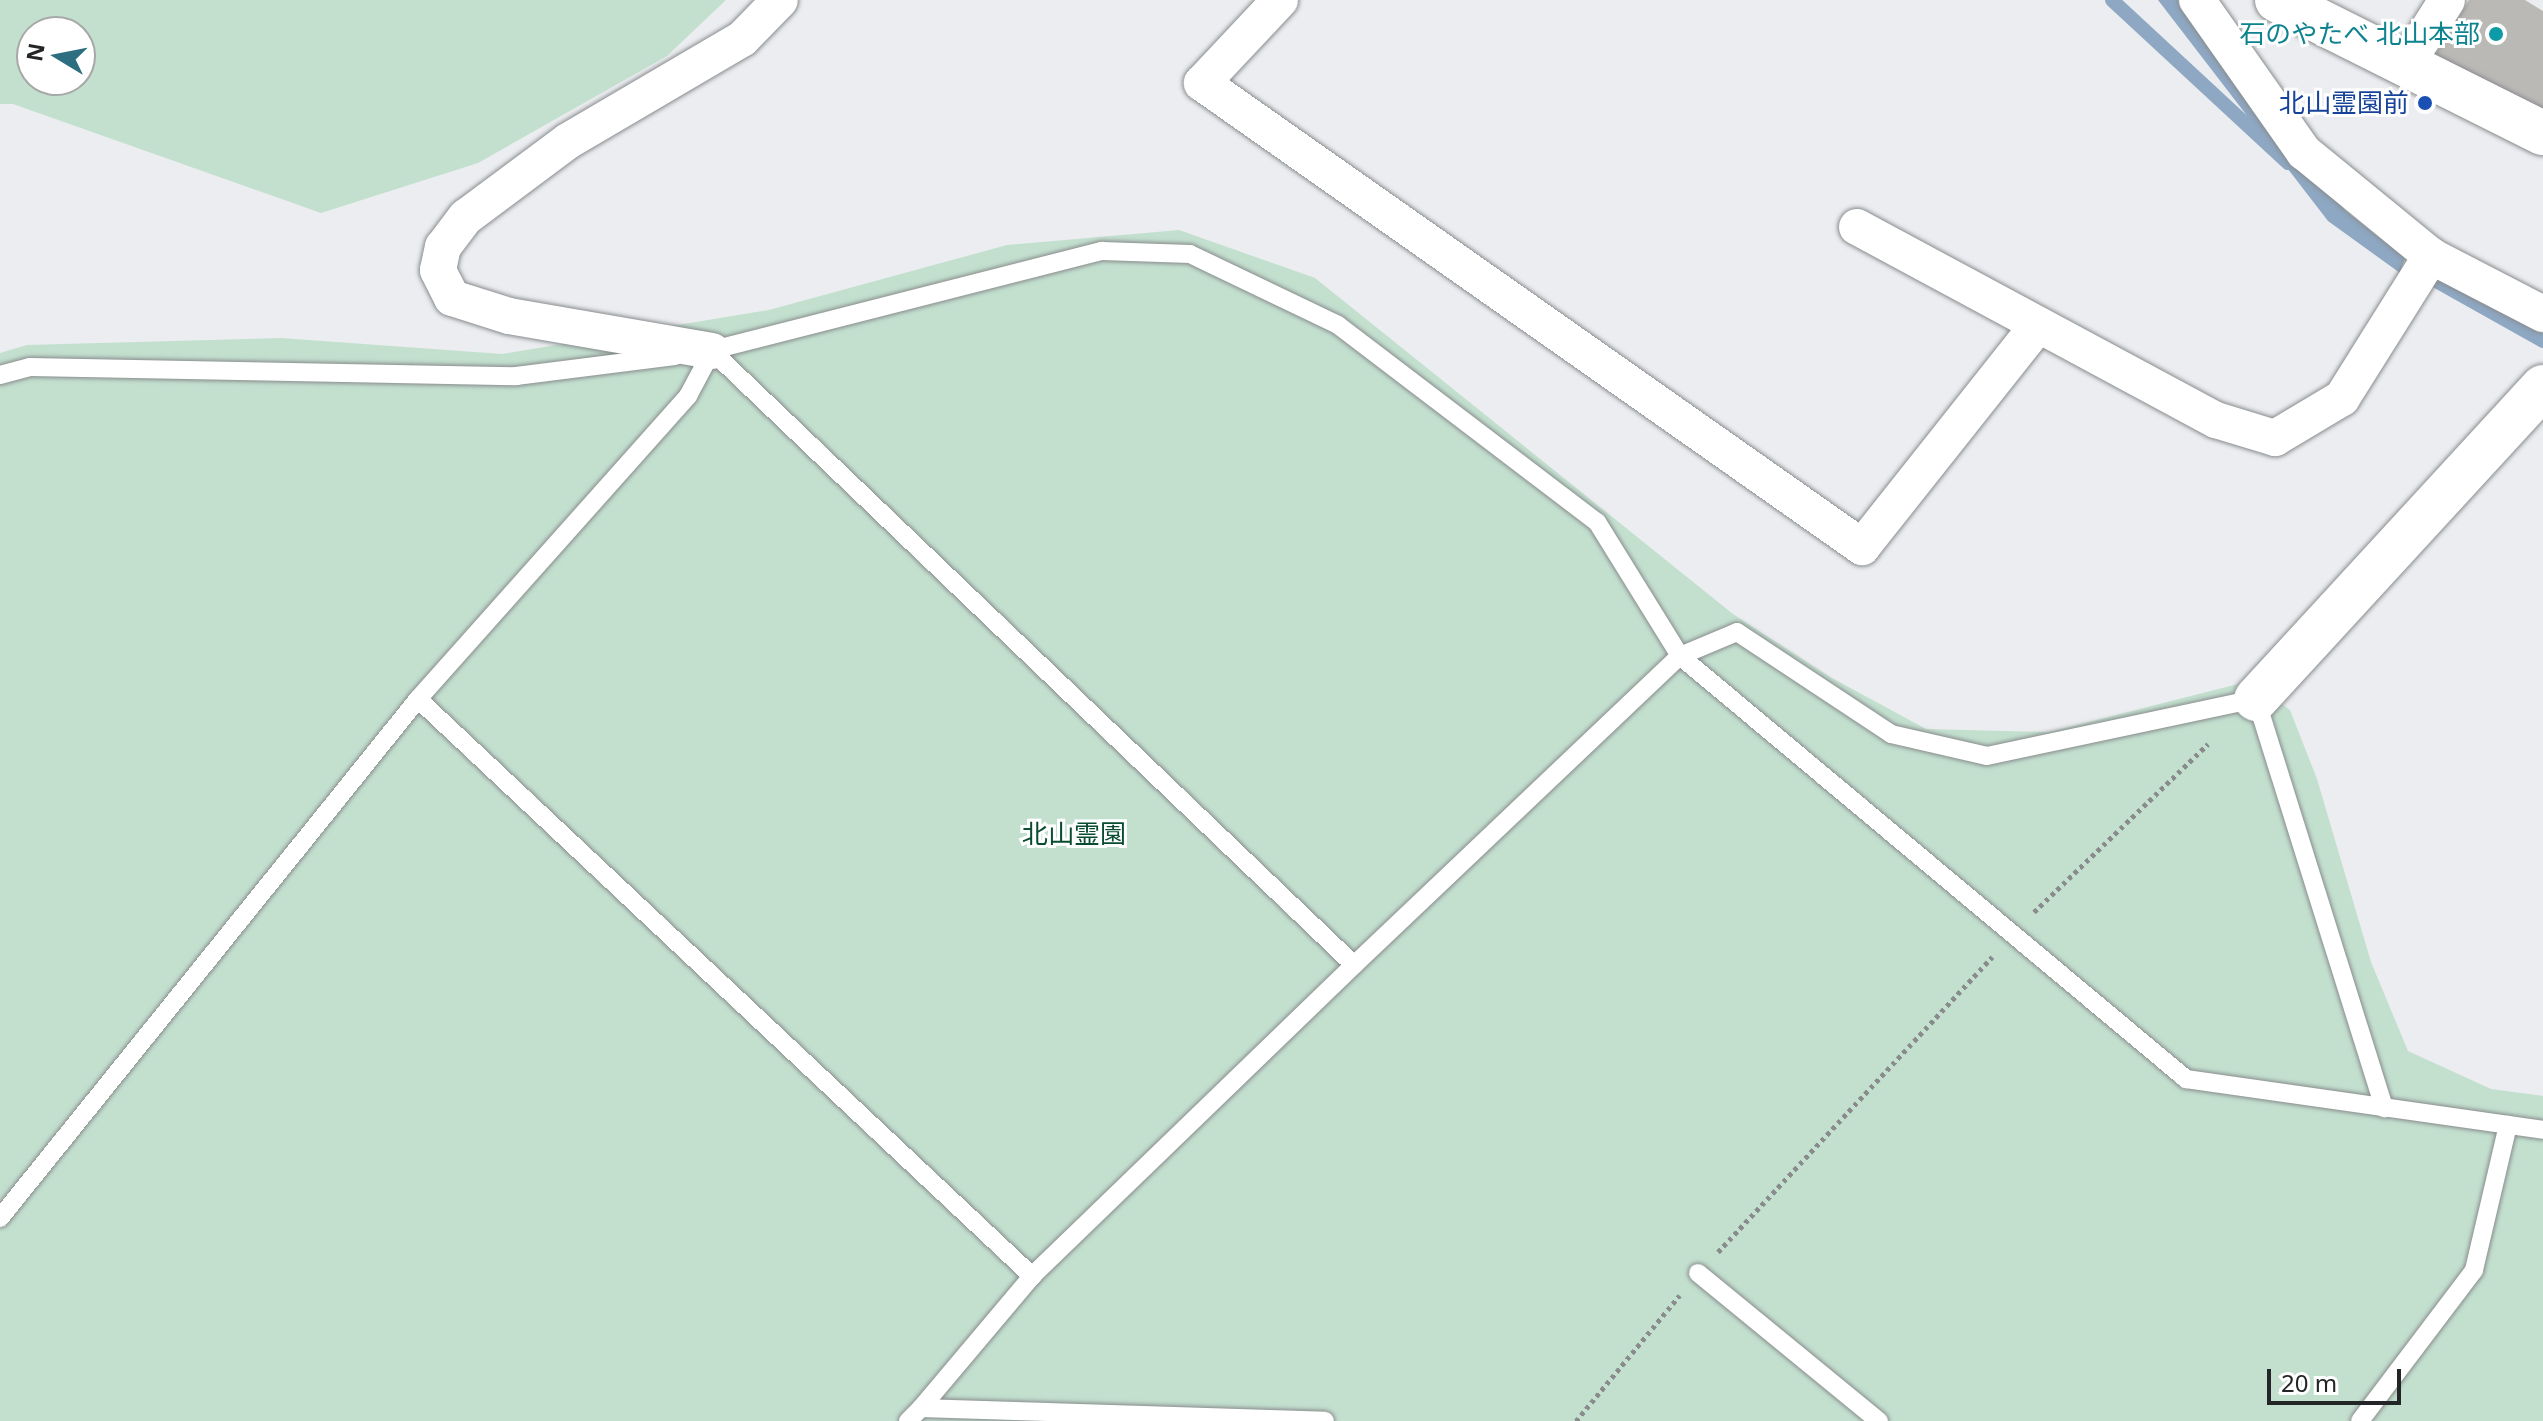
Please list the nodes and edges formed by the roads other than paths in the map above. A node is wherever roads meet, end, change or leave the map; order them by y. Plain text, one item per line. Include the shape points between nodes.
1 (780, 0) edge
2 (1280, 0) edge
3 (2197, 0) edge
4 (2277, 0) edge
5 (2447, 0) edge
6 (2405, 66) junction
7 (2543, 133) edge
8 (1857, 227) dead end
9 (2431, 256) junction
10 (2543, 314) edge
11 (2038, 325) junction
12 (712, 351) junction
13 (0, 375) edge
14 (2543, 387) edge
15 (1680, 656) junction
16 (418, 699) junction
17 (2256, 699) junction
18 (1354, 965) junction
19 (2384, 1108) junction
20 (2508, 1125) junction
21 (2543, 1130) edge
22 (0, 1218) edge
23 (1698, 1273) road end
24 (1032, 1276) junction
25 (915, 1415) edge
26 (1325, 1421) edge
27 (1879, 1421) edge
28 (2360, 1421) edge

1 - 12 street via 742,39 568,141 466,217 443,247 438,270 452,298 509,316
2 - 11 street via 1202,83 1862,547
3 - 9 street via 2304,152
4 - 6 street
5 - 6 street
6 - 7 street
8 - 11 street
9 - 10 street
9 - 11 street via 2342,398 2275,438 2216,420
12 - 13 lane via 516,376 30,367
12 - 15 lane via 1102,251 1190,254 1338,325 1597,522
12 - 16 lane via 688,396
12 - 18 lane
14 - 17 street
15 - 17 lane via 1737,632 1891,734 1987,756
15 - 18 lane
15 - 19 lane via 2186,1079
16 - 22 lane
16 - 24 lane
17 - 19 lane
18 - 24 lane
19 - 20 lane
20 - 21 lane
20 - 28 lane via 2474,1270
23 - 27 lane
24 - 25 lane
25 - 26 lane

